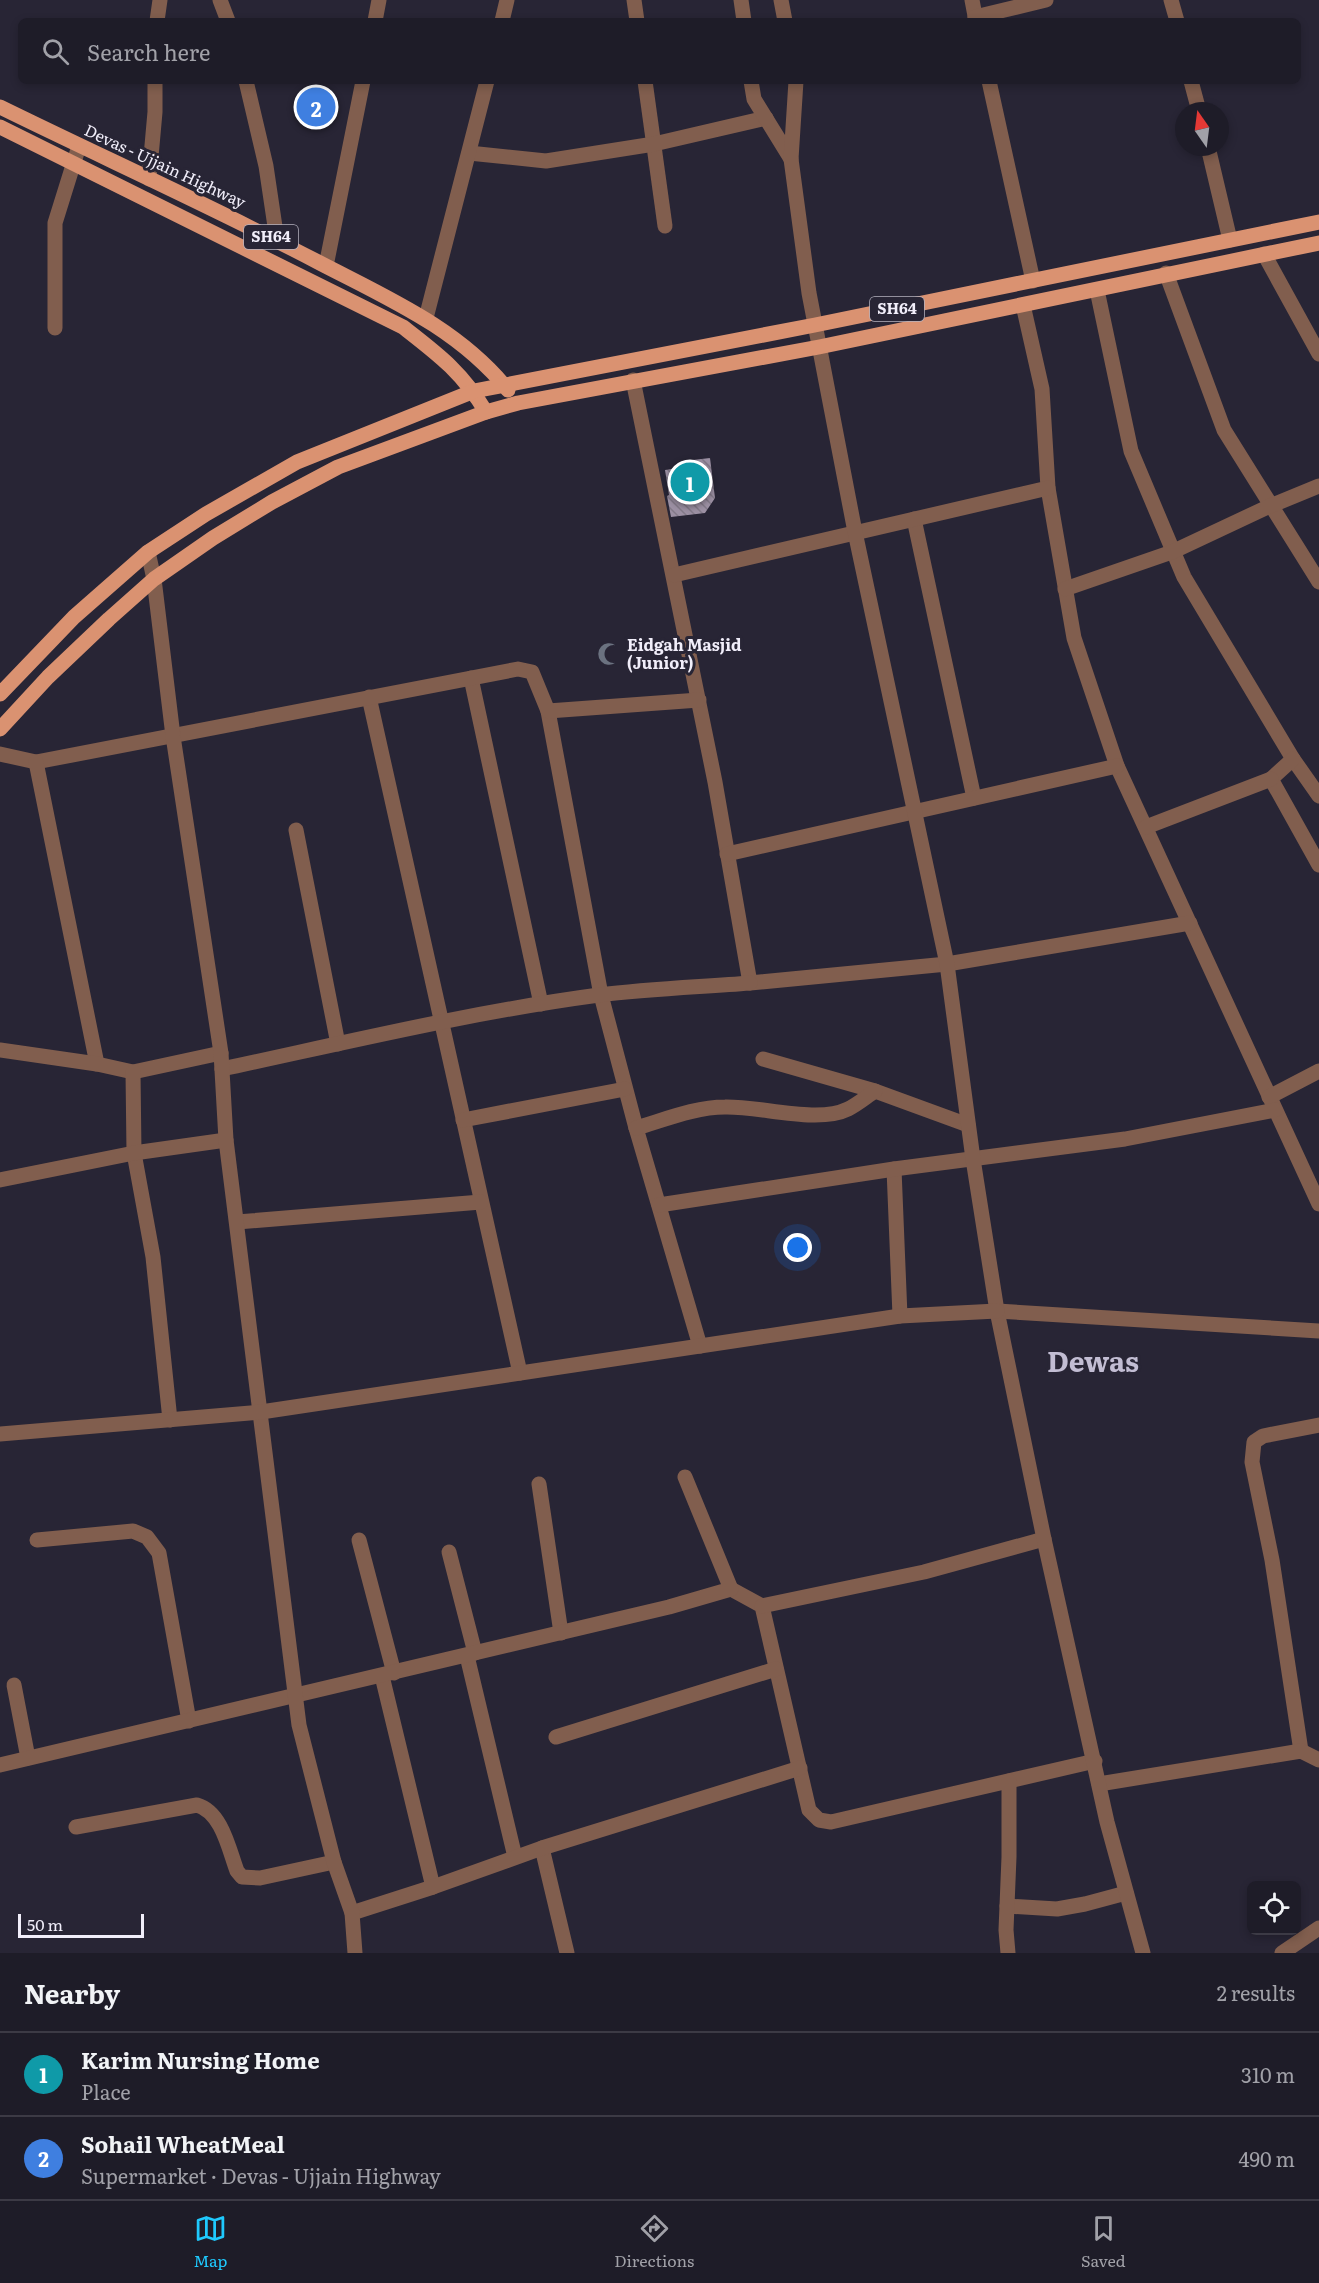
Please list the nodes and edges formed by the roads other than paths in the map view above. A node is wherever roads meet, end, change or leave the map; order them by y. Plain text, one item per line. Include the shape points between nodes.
1 (160, 0) edge
2 (220, 0) edge
3 (379, 0) edge
4 (507, 0) edge
5 (634, 0) edge
6 (741, 0) edge
7 (781, 0) edge
8 (972, 0) edge
9 (1046, 0) edge
10 (1172, 0) edge
11 (157, 18) edge
12 (227, 18) edge
13 (376, 18) edge
14 (503, 18) edge
15 (637, 18) edge
16 (744, 18) edge
17 (784, 18) edge
18 (976, 18) edge
19 (980, 18) edge
20 (1176, 18) edge
21 (154, 84) edge
22 (247, 84) edge
23 (362, 84) edge
24 (486, 84) edge
25 (645, 84) edge
26 (752, 84) edge
27 (796, 84) edge
28 (990, 84) edge
29 (1192, 84) edge
30 (1197, 102) edge
31 (0, 107) edge
32 (766, 118) junction
33 (0, 127) edge
34 (654, 144) junction
35 (79, 146) junction
36 (469, 153) junction
37 (1210, 156) edge
38 (791, 159) junction
39 (74, 163) junction
40 (149, 179) junction
41 (665, 226) dead end
42 (1318, 226) edge
43 (277, 240) junction
44 (1230, 240) junction
45 (1319, 243) edge
46 (1264, 254) junction
47 (326, 266) junction
48 (1166, 273) junction
49 (1033, 281) junction
50 (1096, 290) junction
51 (1023, 305) junction
52 (426, 318) junction
53 (815, 325) junction
54 (55, 328) dead end
55 (819, 346) junction
56 (1319, 354) edge
57 (633, 380) junction
58 (503, 384) junction
59 (474, 392) junction
60 (518, 403) junction
61 (486, 411) junction
62 (1319, 486) edge
63 (1048, 488) junction
64 (1270, 506) junction
65 (914, 519) junction
66 (855, 532) junction
67 (147, 552) junction
68 (1172, 552) junction
69 (674, 575) junction
70 (154, 579) junction
71 (1319, 582) edge
72 (1065, 589) junction
73 (471, 678) junction
74 (0, 694) edge
75 (369, 697) junction
76 (699, 700) junction
77 (548, 711) junction
78 (0, 729) edge
79 (173, 736) junction
80 (0, 754) edge
81 (1293, 759) junction
82 (36, 762) junction
83 (1117, 766) junction
84 (1272, 779) junction
85 (1319, 796) edge
86 (974, 798) junction
87 (915, 811) junction
88 (1146, 827) junction
89 (296, 831) dead end
90 (727, 854) junction
91 (1319, 865) edge
92 (1190, 923) junction
93 (947, 964) junction
94 (750, 983) junction
95 (601, 995) junction
96 (541, 1004) junction
97 (441, 1021) junction
98 (338, 1044) junction
99 (0, 1050) edge
100 (221, 1053) junction
101 (763, 1059) dead end
102 (97, 1064) junction
103 (222, 1069) junction
104 (1319, 1071) edge
105 (133, 1072) junction
106 (626, 1089) junction
107 (875, 1091) junction
108 (1272, 1103) junction
109 (463, 1120) junction
110 (968, 1125) junction
111 (636, 1128) junction
112 (226, 1140) junction
113 (134, 1153) junction
114 (973, 1159) junction
115 (894, 1169) junction
116 (0, 1180) edge
117 (481, 1202) junction
118 (1319, 1204) edge
119 (659, 1205) junction
120 (237, 1222) junction
121 (998, 1311) junction
122 (900, 1316) junction
123 (1319, 1331) edge
124 (700, 1346) junction
125 (520, 1373) junction
126 (261, 1412) junction
127 (170, 1420) junction
128 (1319, 1425) edge
129 (0, 1434) edge
130 (685, 1476) dead end
131 (540, 1484) dead end
132 (1044, 1539) junction
133 (37, 1540) dead end
134 (359, 1540) dead end
135 (449, 1552) dead end
136 (731, 1589) junction
137 (762, 1606) junction
138 (561, 1633) junction
139 (471, 1654) junction
140 (776, 1669) junction
141 (388, 1674) junction
142 (14, 1685) dead end
143 (295, 1696) junction
144 (189, 1721) junction
145 (556, 1737) dead end
146 (1301, 1751) junction
147 (28, 1758) junction
148 (1319, 1760) edge
149 (1095, 1761) junction
150 (0, 1764) edge
151 (800, 1768) junction
152 (1009, 1781) junction
153 (1099, 1784) junction
154 (76, 1827) dead end
155 (542, 1848) junction
156 (515, 1857) junction
157 (334, 1862) junction
158 (433, 1887) junction
159 (1126, 1893) junction
160 (1007, 1906) junction
161 (352, 1913) junction
162 (1319, 1928) edge
163 (355, 1953) edge
164 (567, 1953) edge
165 (1008, 1953) edge
166 (1143, 1953) edge
167 (1282, 1953) edge

1 - 11 street
2 - 12 street
3 - 13 street
4 - 14 street
5 - 15 street
6 - 16 street
7 - 17 street
8 - 18 street
9 - 19 street
10 - 20 street
21 - 40 street
22 - 43 street via 266,166
23 - 47 street
24 - 36 street
25 - 34 street
26 - 32 street via 754,99
27 - 38 street
28 - 49 street
29 - 30 street
31 - 35 main road, Devas - Ujjain Highway / SH64
32 - 34 street
32 - 38 street
33 - 39 main road, SH64
34 - 36 street via 546,161
34 - 41 street
35 - 39 street
35 - 40 main road, Devas - Ujjain Highway / SH64
36 - 52 street
37 - 44 street
38 - 53 street
39 - 54 street via 55,223
39 - 59 main road, SH64 via 403,327 453,366
40 - 43 main road, Devas - Ujjain Highway / SH64
42 - 44 main road, SH64
43 - 47 main road, Devas - Ujjain Highway / SH64
44 - 49 main road, SH64
45 - 46 main road, SH64
46 - 48 main road, SH64
46 - 56 street
47 - 52 main road, Devas - Ujjain Highway / SH64
48 - 50 main road, SH64
48 - 64 street via 1224,430
49 - 53 main road, SH64
50 - 51 main road, SH64
50 - 68 street via 1131,451
51 - 55 main road, SH64
51 - 63 street via 1042,389
52 - 58 main road, Devas - Ujjain Highway / SH64 via 475,356
53 - 55 street
53 - 58 main road, SH64
55 - 57 main road, SH64
55 - 66 street
57 - 60 main road, SH64
57 - 69 street
58 - 59 main road, SH64
58 - 60 main road, Devas - Ujjain Highway / SH64
59 - 61 main road, SH64
59 - 67 main road via 297,462
60 - 61 main road, SH64
61 - 70 main road via 338,467 262,508
62 - 64 street
63 - 65 street
63 - 72 street
64 - 68 street
64 - 71 street
65 - 66 street
65 - 86 street
66 - 69 street
66 - 87 street
67 - 70 street
67 - 74 main road via 74,617
68 - 72 street
68 - 81 street
69 - 76 street
70 - 78 main road via 48,677
70 - 79 street
72 - 83 street via 1074,638
73 - 75 street
73 - 77 street via 518,669 531,672
73 - 96 street
75 - 79 street
75 - 97 street
76 - 77 street
76 - 90 street
77 - 95 street
79 - 82 street
79 - 100 street
80 - 82 street
81 - 84 street
81 - 85 street
82 - 102 street
83 - 86 street
83 - 88 street
84 - 88 street
84 - 91 street
86 - 87 street
87 - 90 street
87 - 93 street
88 - 92 street
89 - 98 street
90 - 94 street
92 - 93 street
92 - 108 street
93 - 94 street
93 - 110 street
94 - 95 street
95 - 96 street
95 - 106 street
96 - 97 street
97 - 98 street
97 - 109 street
98 - 103 street
99 - 102 street
100 - 103 street
100 - 105 street
101 - 107 street
102 - 105 street
103 - 112 street
104 - 108 street
105 - 113 street
106 - 109 street
106 - 111 street
107 - 110 street
107 - 111 street via 848,1109 830,1114 724,1107
108 - 114 street via 1125,1139
108 - 118 street
109 - 117 street
110 - 114 street
111 - 119 street
112 - 113 street
112 - 120 street
113 - 116 street
113 - 127 street via 153,1257
114 - 115 street
114 - 121 street
115 - 119 street
115 - 122 street
117 - 120 street
117 - 125 street
119 - 124 street
120 - 126 street
121 - 122 street
121 - 123 street
121 - 132 street
122 - 124 street
124 - 125 street
125 - 126 street
126 - 127 street
126 - 143 street
127 - 129 street
128 - 146 street via 1263,1436 1254,1442 1252,1462 1272,1560
130 - 136 street
131 - 138 street
132 - 137 street via 924,1572
132 - 149 street
133 - 144 street via 133,1531 147,1536 159,1554
134 - 141 street
135 - 139 street
136 - 137 street
136 - 138 street
137 - 140 street
138 - 139 street
139 - 141 street
139 - 156 street
140 - 145 street
140 - 151 street
141 - 143 street
141 - 158 street
142 - 147 street
143 - 144 street
143 - 157 street
144 - 147 street
146 - 148 street
146 - 153 street
147 - 150 street
149 - 152 street
149 - 153 street
151 - 152 street via 809,1810 819,1820 831,1822
151 - 155 street
152 - 160 street
153 - 159 street
154 - 157 street via 197,1805 205,1807 218,1824 242,1877 260,1878
155 - 156 street
155 - 164 street
156 - 158 street
157 - 161 street
158 - 161 street
159 - 160 street via 1057,1908
159 - 166 street
160 - 165 street
161 - 163 street
162 - 167 street

